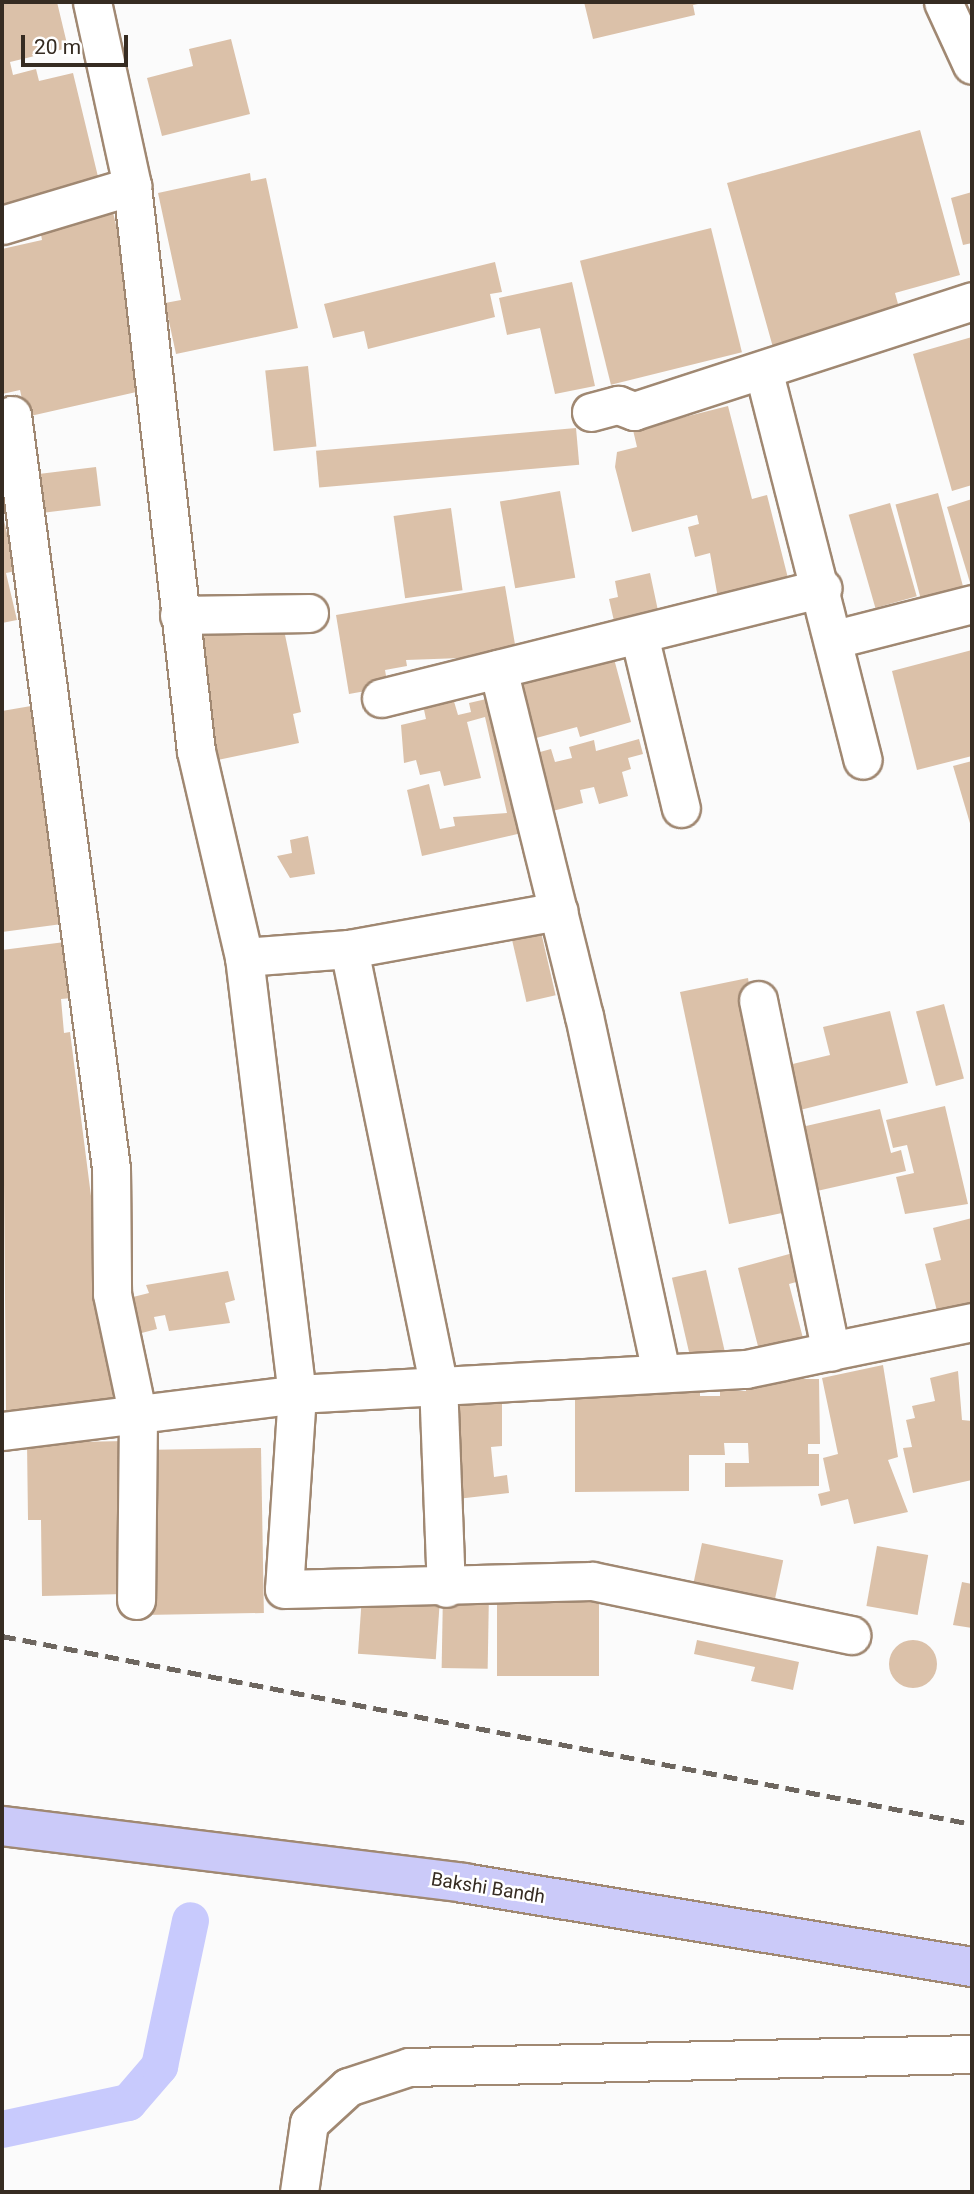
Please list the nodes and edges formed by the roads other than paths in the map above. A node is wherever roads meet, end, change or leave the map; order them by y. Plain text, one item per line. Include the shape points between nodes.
1 (92, 2) edge
2 (943, 2) edge
3 (972, 65) edge
4 (132, 186) junction
5 (2, 225) edge
6 (972, 301) edge
7 (764, 373) junction
8 (591, 412) dead end
9 (12, 415) dead end
10 (822, 588) junction
11 (972, 604) edge
12 (309, 613) dead end
13 (179, 615) junction
14 (639, 635) junction
15 (835, 639) junction
16 (498, 669) junction
17 (381, 698) dead end
18 (863, 760) dead end
19 (681, 808) dead end
20 (559, 911) junction
21 (349, 948) junction
22 (244, 957) junction
23 (758, 1000) dead end
24 (972, 1322) edge
25 (831, 1350) junction
26 (660, 1369) junction
27 (438, 1382) junction
28 (297, 1394) junction
29 (138, 1416) junction
30 (2, 1431) edge
31 (446, 1588) junction
32 (136, 1600) dead end
33 (851, 1635) dead end
34 (2, 1826) edge
35 (972, 1967) edge
36 (972, 2054) edge
37 (299, 2192) edge

1 - 4 street
2 - 3 street
4 - 5 street
4 - 13 street
6 - 7 street
7 - 8 street via 634,411 618,405
7 - 10 street
9 - 29 street via 111,1168 113,1294
10 - 14 street
10 - 15 street
11 - 15 street
12 - 13 street
13 - 22 street via 196,751
14 - 16 street
14 - 19 street
15 - 18 street
16 - 17 street
16 - 20 street
20 - 21 street
20 - 26 street
21 - 22 street
21 - 27 street
22 - 28 street
23 - 25 street
24 - 25 street
25 - 26 street via 746,1369
26 - 27 street
27 - 28 street
27 - 31 street
28 - 29 street
28 - 31 street via 284,1589
29 - 30 street
29 - 32 street
31 - 33 street via 592,1581
34 - 35 main road, Bakshi Bandh via 463,1883
36 - 37 street via 408,2067 348,2087 309,2123

